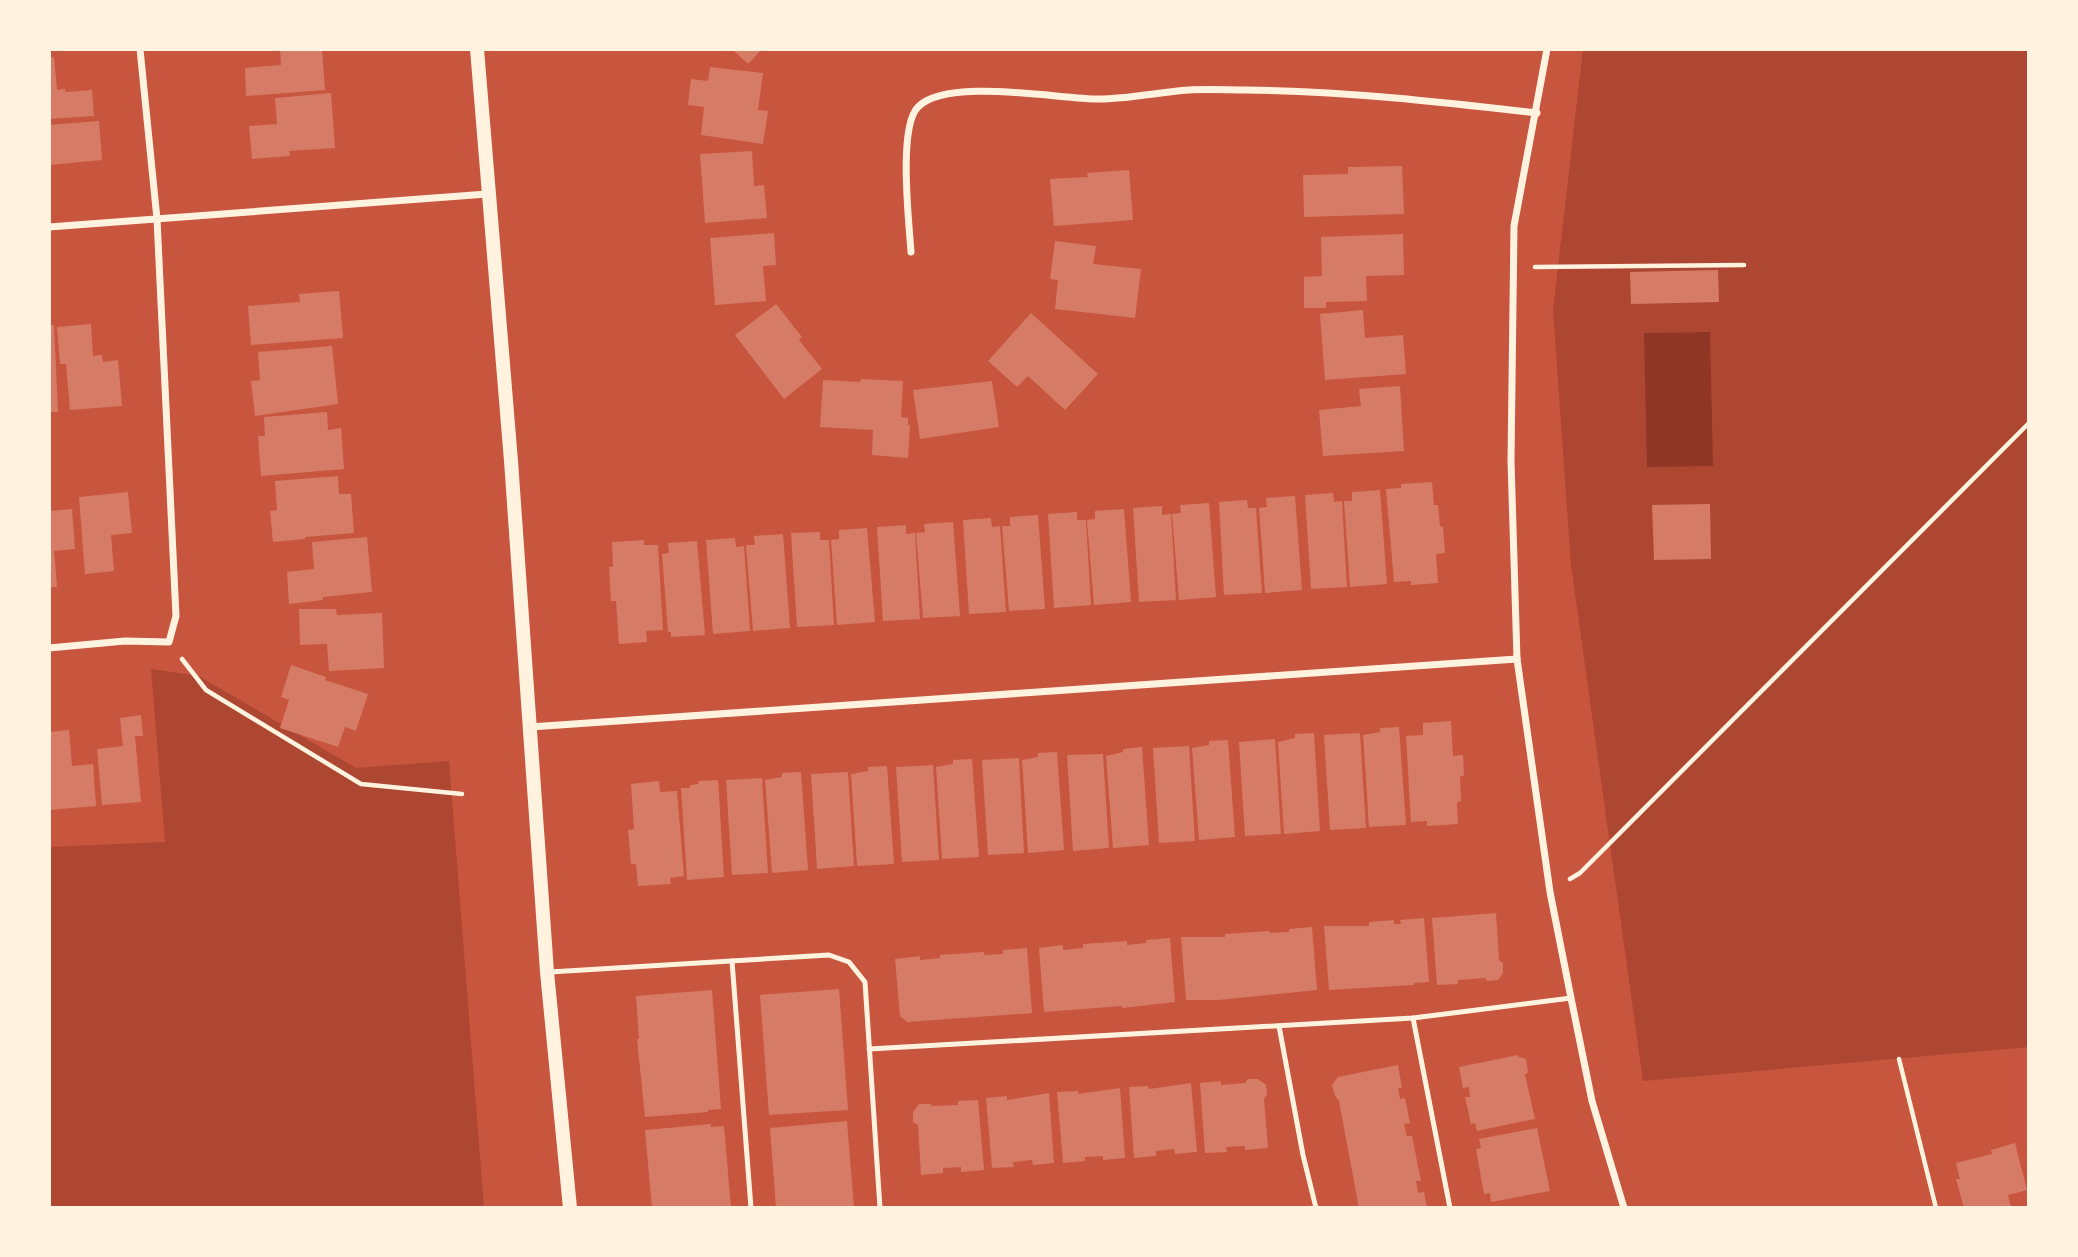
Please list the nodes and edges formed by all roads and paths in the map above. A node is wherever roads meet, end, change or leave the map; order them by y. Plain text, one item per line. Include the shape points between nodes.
1 (140, 49) edge
2 (477, 49) edge
3 (1548, 49) edge
4 (1537, 113) junction
5 (487, 194) junction
6 (157, 219) junction
7 (49, 227) edge
8 (911, 252) dead end
9 (1744, 265) dead end
10 (1514, 267) junction
11 (2029, 423) edge
12 (169, 642) junction
13 (49, 648) edge
14 (1517, 659) junction
15 (530, 727) junction
16 (462, 794) dead end
17 (1550, 892) junction
18 (732, 961) junction
19 (547, 972) junction
20 (1571, 998) junction
21 (1413, 1018) junction
22 (1279, 1026) junction
23 (869, 1049) junction
24 (1899, 1059) dead end
25 (569, 1208) edge
26 (751, 1208) edge
27 (880, 1208) edge
28 (1316, 1208) edge
29 (1450, 1208) edge
30 (1624, 1208) edge
31 (1936, 1208) edge

1 - 6 street
2 - 5 main road
3 - 4 street
4 - 8 street via 1251,90 1190,90 1100,99 1014,92 934,96 916,108 908,130
4 - 10 street via 1514,226
5 - 6 street
5 - 15 main road
6 - 7 street
6 - 12 street via 176,616
9 - 10 path
10 - 14 street via 1511,461
11 - 17 path via 1580,873
12 - 13 street
12 - 16 path via 206,690 361,784
14 - 15 street
14 - 17 street
15 - 19 main road
17 - 20 street
18 - 19 lane
18 - 23 lane via 829,955 849,962 865,982
18 - 26 lane
19 - 25 main road
20 - 21 lane
20 - 30 street via 1592,1101
21 - 22 lane
21 - 29 lane
22 - 23 lane
22 - 28 lane
23 - 27 lane
24 - 31 path

